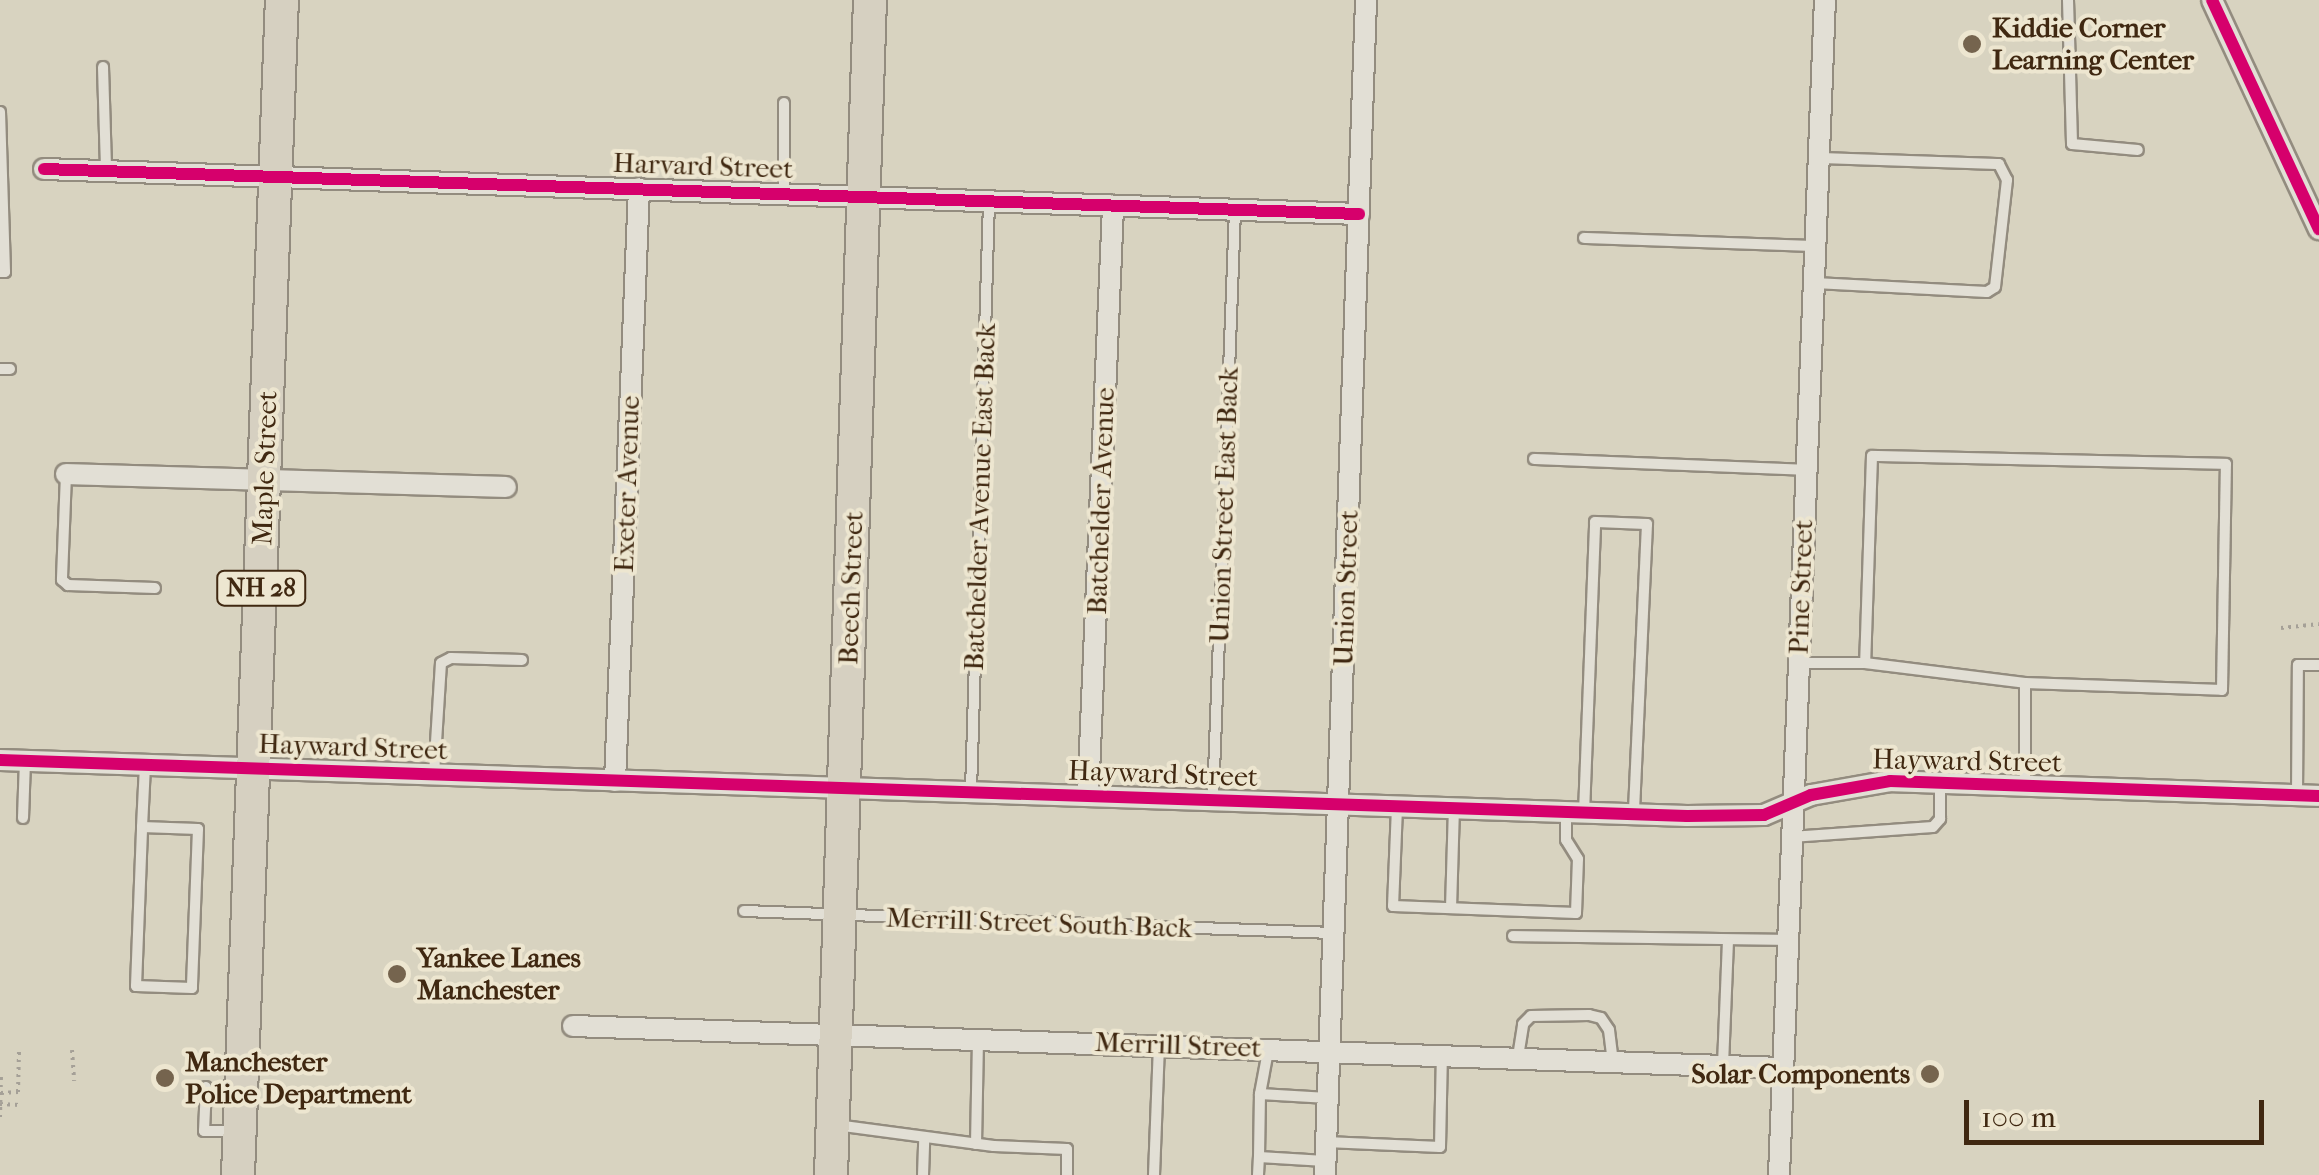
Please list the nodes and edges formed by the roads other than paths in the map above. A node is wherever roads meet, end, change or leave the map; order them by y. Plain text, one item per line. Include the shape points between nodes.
1 (282, 0) edge
2 (870, 0) edge
3 (1366, 0) edge
4 (1825, 0) edge
5 (2068, 0) edge
6 (2212, 0) edge
7 (103, 67) dead end
8 (784, 103) dead end
9 (0, 112) edge
10 (2138, 150) dead end
11 (1818, 158) junction
12 (44, 169) dead end
13 (106, 171) junction
14 (275, 178) junction
15 (639, 188) junction
16 (784, 194) junction
17 (864, 197) junction
18 (988, 201) junction
19 (1114, 206) junction
20 (1235, 210) junction
21 (1359, 214) junction
22 (2319, 229) edge
23 (1584, 238) dead end
24 (1815, 246) junction
25 (0, 272) edge
26 (1813, 283) junction
27 (1534, 459) dead end
28 (1806, 470) junction
29 (66, 474) joint
30 (264, 481) junction
31 (506, 487) dead end
32 (155, 588) dead end
33 (522, 660) dead end
34 (1798, 662) junction
35 (1865, 663) junction
36 (2319, 664) edge
37 (2025, 683) junction
38 (0, 760) edge
39 (25, 761) junction
40 (145, 765) junction
41 (254, 769) junction
42 (434, 775) junction
43 (615, 780) junction
44 (1940, 782) junction
45 (2025, 786) junction
46 (845, 788) junction
47 (971, 792) junction
48 (2297, 795) junction
49 (1088, 796) junction
50 (2319, 796) edge
51 (1213, 800) junction
52 (1792, 803) junction
53 (1338, 804) junction
54 (1397, 806) junction
55 (1454, 808) junction
56 (1575, 812) junction
57 (1634, 814) junction
58 (23, 818) dead end
59 (142, 827) junction
60 (1791, 837) junction
61 (1451, 908) junction
62 (744, 911) dead end
63 (841, 916) junction
64 (1333, 933) junction
65 (1513, 936) dead end
66 (1787, 940) junction
67 (1728, 942) junction
68 (573, 1026) dead end
69 (837, 1034) junction
70 (978, 1038) junction
71 (1158, 1044) junction
72 (1268, 1048) junction
73 (1329, 1050) junction
74 (1442, 1054) junction
75 (1518, 1058) junction
76 (1614, 1061) junction
77 (1723, 1065) junction
78 (1783, 1068) junction
79 (206, 1087) dead end
80 (1260, 1094) junction
81 (1328, 1098) junction
82 (833, 1125) junction
83 (240, 1131) junction
84 (924, 1138) junction
85 (976, 1144) junction
86 (1258, 1158) junction
87 (1325, 1159) edge
88 (238, 1175) edge
89 (830, 1175) edge
90 (923, 1175) edge
91 (1067, 1175) edge
92 (1154, 1175) edge
93 (1258, 1175) edge
94 (1779, 1175) edge

1 - 14 main road, Maple Street / NH 28
2 - 17 main road, Beech Street
3 - 21 street, Union Street
4 - 11 street, Pine Street
5 - 10 lane via 2072,144
6 - 22 street
7 - 13 lane
8 - 16 lane
9 - 25 lane
11 - 24 street, Pine Street
11 - 26 lane via 1999,164 2006,180 1996,286 1988,292
12 - 13 street, Harvard Street
13 - 14 street, Harvard Street
14 - 15 street, Harvard Street
14 - 30 main road, Maple Street / NH 28
15 - 16 street, Harvard Street
15 - 43 street, Exeter Avenue
16 - 17 street, Harvard Street
17 - 18 street, Harvard Street
17 - 46 main road, Beech Street
18 - 19 street, Harvard Street
18 - 47 lane, Batchelder Avenue East Back
19 - 20 street, Harvard Street
19 - 49 street, Batchelder Avenue
20 - 21 street, Harvard Street
20 - 51 lane, Union Street East Back
21 - 53 street, Union Street
23 - 24 lane
24 - 26 street, Pine Street
26 - 28 street, Pine Street
27 - 28 lane
28 - 34 street, Pine Street
29 - 30 street
29 - 32 lane via 62,580
30 - 31 street
30 - 41 main road, Maple Street / NH 28
33 - 42 lane via 451,658 440,664
34 - 35 lane
34 - 52 street, Pine Street
35 - 37 lane
35 - 37 lane via 1872,456 2226,464 2222,690
36 - 48 lane via 2298,665
37 - 45 lane
38 - 39 street, Hayward Street
39 - 40 street, Hayward Street
39 - 58 lane
40 - 41 street, Hayward Street
40 - 59 lane
41 - 42 street, Hayward Street
41 - 83 main road, Maple Street / NH 28
42 - 43 street, Hayward Street
43 - 46 street, Hayward Street
44 - 45 street, Hayward Street
44 - 52 street, Hayward Street via 1860,785
44 - 60 lane via 1940,818 1933,826
45 - 48 street, Hayward Street
46 - 47 street, Hayward Street
46 - 63 main road, Beech Street
47 - 49 street, Hayward Street
48 - 50 street, Hayward Street
49 - 51 street, Hayward Street
51 - 53 street, Hayward Street
52 - 57 street, Hayward Street via 1764,815
52 - 60 street, Pine Street
53 - 54 street, Hayward Street
53 - 64 street, Union Street
54 - 55 street, Hayward Street
54 - 61 lane via 1393,906
55 - 56 street, Hayward Street
55 - 61 lane
56 - 57 street, Hayward Street
56 - 57 lane via 1596,522 1647,524
56 - 61 lane via 1566,840 1578,859 1576,913
59 - 59 lane via 136,986 192,988 198,829
60 - 66 street, Pine Street
62 - 63 lane, Merrill Street South Back
63 - 64 lane, Merrill Street South Back
63 - 69 main road, Beech Street
64 - 73 street, Union Street
65 - 67 lane
66 - 67 lane
66 - 78 street, Pine Street
67 - 77 lane
68 - 69 street, Merrill Street
69 - 70 street, Merrill Street
69 - 82 main road, Beech Street
70 - 71 street, Merrill Street
70 - 85 lane
71 - 72 street, Merrill Street
71 - 92 lane
72 - 73 street, Merrill Street
72 - 80 lane
73 - 74 street, Merrill Street
73 - 81 street, Union Street
74 - 75 street, Merrill Street
74 - 87 lane via 1440,1147
75 - 76 street, Merrill Street
75 - 76 lane via 1523,1024 1531,1016 1589,1015 1609,1030
76 - 77 street, Merrill Street
77 - 78 street, Merrill Street
78 - 94 street, Pine Street
79 - 83 lane via 204,1130
80 - 81 lane
80 - 86 lane
81 - 87 street, Union Street
82 - 84 lane
82 - 89 main road, Beech Street
83 - 88 main road, Maple Street / NH 28
84 - 85 lane
84 - 90 lane
85 - 91 lane via 1067,1149
86 - 87 lane
86 - 93 lane

